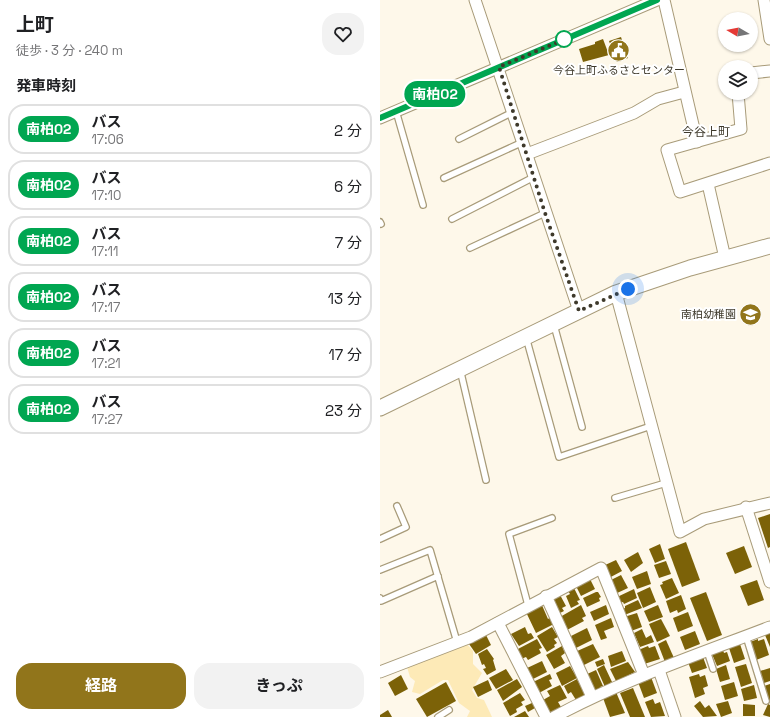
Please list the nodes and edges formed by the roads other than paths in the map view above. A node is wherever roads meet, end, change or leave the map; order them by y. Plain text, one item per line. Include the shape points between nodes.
1 (475, 0) edge
2 (657, 0) edge
3 (664, 0) edge
4 (764, 0) edge
5 (770, 39) edge
6 (499, 67) junction
7 (770, 70) edge
8 (758, 72) edge
9 (684, 92) junction
10 (739, 100) edge
11 (396, 111) junction
12 (513, 112) junction
13 (380, 118) edge
14 (459, 139) dead end
15 (523, 142) junction
16 (697, 142) junction
17 (527, 154) junction
18 (770, 163) edge
19 (534, 177) junction
20 (444, 178) dead end
21 (708, 184) junction
22 (423, 205) dead end
23 (545, 213) junction
24 (452, 219) dead end
25 (770, 246) edge
26 (470, 248) dead end
27 (725, 258) junction
28 (616, 293) junction
29 (579, 311) junction
30 (553, 324) junction
31 (526, 337) junction
32 (460, 369) junction
33 (380, 408) edge
34 (651, 426) junction
35 (582, 427) dead end
36 (486, 480) dead end
37 (666, 483) junction
38 (614, 498) dead end
39 (770, 503) edge
40 (398, 506) dead end
41 (746, 507) junction
42 (552, 518) dead end
43 (380, 539) edge
44 (380, 570) edge
45 (438, 576) junction
46 (770, 582) edge
47 (546, 596) junction
48 (380, 598) edge
49 (528, 606) junction
50 (498, 623) junction
51 (770, 626) edge
52 (746, 636) junction
53 (457, 642) junction
54 (707, 651) junction
55 (659, 670) junction
56 (713, 670) dead end
57 (380, 672) edge
58 (644, 675) junction
59 (592, 697) junction
60 (766, 701) dead end
61 (449, 710) dead end
62 (438, 717) edge
63 (546, 717) edge
64 (554, 717) edge
65 (675, 717) edge

1 - 6 street
2 - 6 street
3 - 9 street
4 - 5 street
6 - 11 street
6 - 12 street
7 - 8 street
9 - 16 street
9 - 17 street via 658,99 634,113
10 - 16 street via 741,129
11 - 13 street
11 - 22 lane
12 - 14 lane
12 - 15 street
15 - 17 street
15 - 20 lane
16 - 21 street via 667,150 680,192
17 - 19 street
18 - 21 street
19 - 23 street
19 - 24 lane
21 - 27 street
23 - 26 lane
23 - 29 street
25 - 27 street
27 - 28 street
28 - 29 street
28 - 34 street
29 - 30 street
30 - 31 street
30 - 35 lane
31 - 32 street
31 - 34 lane via 559,457
32 - 33 street
32 - 36 lane
34 - 37 street
37 - 38 lane
37 - 41 street via 680,532 704,519
39 - 41 street
40 - 43 lane via 406,527
41 - 46 street
42 - 49 lane via 509,534
44 - 45 lane via 430,550
45 - 48 lane via 381,601
45 - 53 lane
47 - 49 street
47 - 58 street via 601,568
47 - 59 street
49 - 50 street
50 - 53 street
50 - 63 street
51 - 52 street
52 - 54 street
52 - 60 lane
53 - 57 street
54 - 55 street
54 - 56 lane
55 - 58 street
55 - 65 street
58 - 59 street
59 - 64 street
61 - 62 lane

